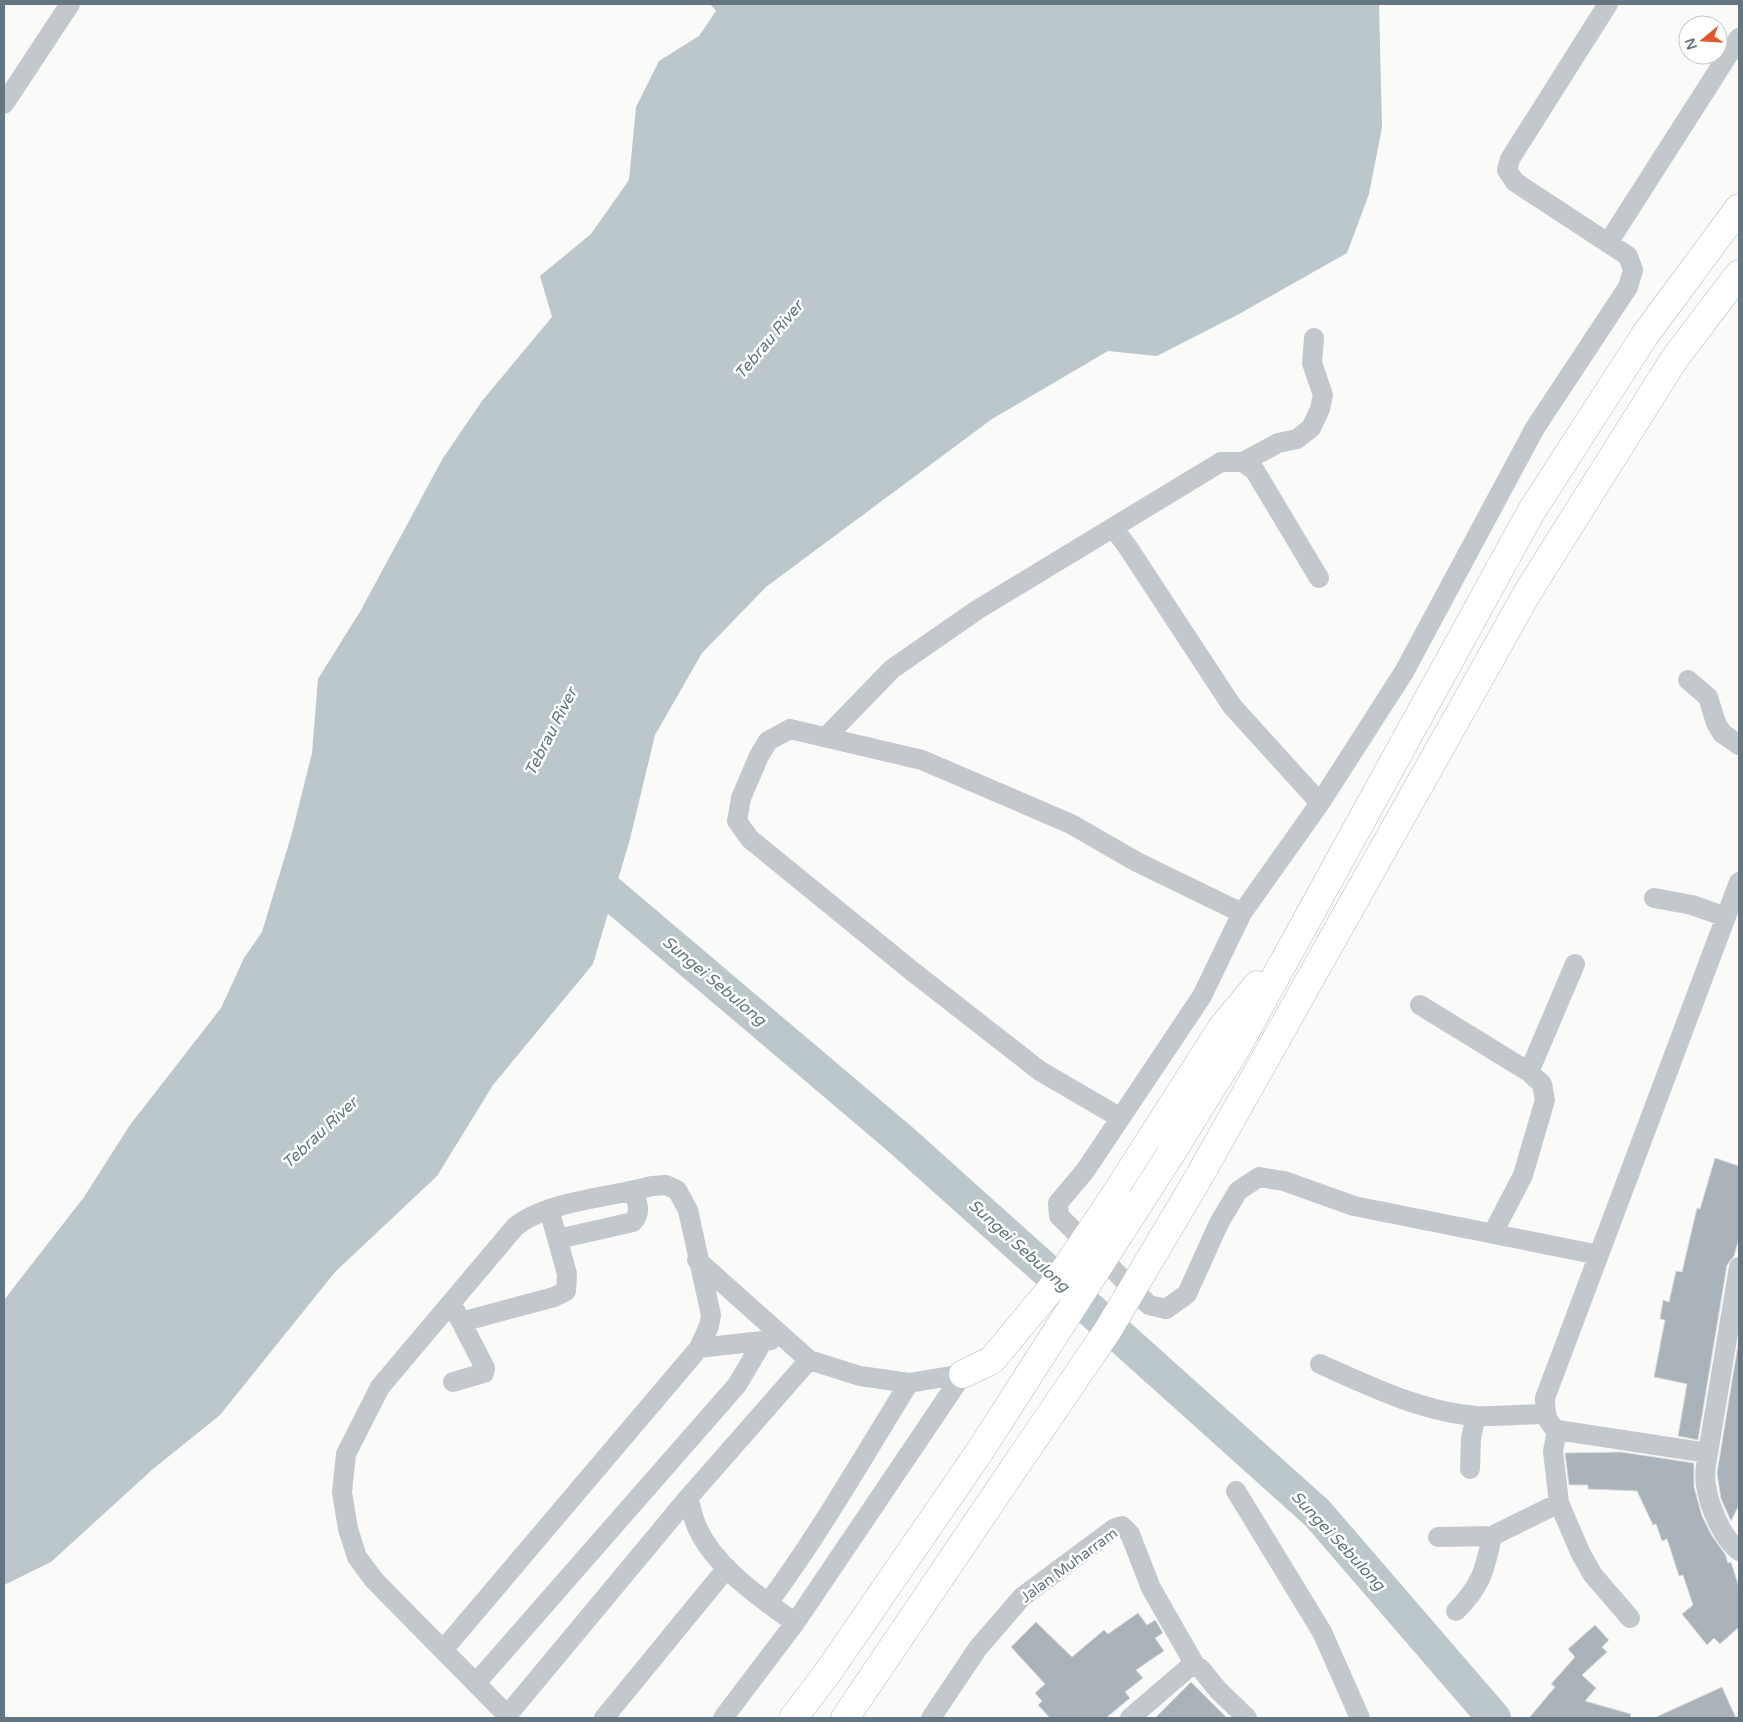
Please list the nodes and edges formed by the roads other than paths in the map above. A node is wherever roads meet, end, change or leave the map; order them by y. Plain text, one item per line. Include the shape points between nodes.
1 (70, 4) edge
2 (1608, 4) edge
3 (1739, 38) edge
4 (4, 104) edge
5 (1739, 208) edge
6 (1608, 243) junction
7 (1739, 274) edge
8 (1314, 338) dead end
9 (1243, 462) junction
10 (1114, 529) junction
11 (1319, 578) dead end
12 (1688, 680) dead end
13 (827, 736) junction
14 (1739, 745) edge
15 (1320, 803) junction
16 (1739, 882) edge
17 (1654, 898) dead end
18 (1242, 913) junction
19 (1726, 917) junction
20 (1294, 940) junction
21 (1576, 964) dead end
22 (1420, 1005) dead end
23 (1529, 1072) junction
24 (1119, 1117) junction
25 (634, 1191) junction
26 (549, 1210) junction
27 (1492, 1233) junction
28 (558, 1239) junction
29 (1599, 1255) junction
30 (697, 1260) junction
31 (1739, 1267) edge
32 (451, 1302) junction
33 (462, 1322) junction
34 (772, 1339) junction
35 (699, 1348) junction
36 (809, 1360) junction
37 (1320, 1364) dead end
38 (962, 1374) junction
39 (452, 1382) dead end
40 (909, 1383) junction
41 (1546, 1414) junction
42 (1476, 1416) junction
43 (1557, 1430) junction
44 (1708, 1453) junction
45 (1470, 1469) dead end
46 (1236, 1491) dead end
47 (688, 1498) junction
48 (1559, 1503) junction
49 (1492, 1536) junction
50 (1438, 1538) dead end
51 (1739, 1551) edge
52 (727, 1568) junction
53 (768, 1603) junction
54 (1456, 1611) dead end
55 (1630, 1618) dead end
56 (796, 1623) junction
57 (443, 1650) junction
58 (1195, 1665) junction
59 (476, 1682) junction
60 (506, 1717) edge
61 (604, 1718) edge
62 (723, 1718) edge
63 (794, 1718) edge
64 (845, 1718) edge
65 (933, 1718) edge
66 (1130, 1718) edge
67 (1247, 1718) edge
68 (1360, 1718) edge

1 - 4 street
2 - 6 street via 1510,158 1507,170 1515,182
3 - 6 street
5 - 20 highway via 1645,336 1531,512
6 - 15 street via 1628,256 1633,270 1628,287 1535,428 1404,672
7 - 64 highway, bridge via 1675,358 1529,590 1196,1182 1108,1330
8 - 9 street via 1312,363 1323,395 1311,428 1298,439 1278,443
9 - 10 street via 1221,462
9 - 11 street via 1254,471
10 - 13 street via 977,610 892,669
10 - 15 street via 1232,706
12 - 14 street via 1708,698 1722,733
13 - 18 street via 922,760 1070,824 1137,862
13 - 24 street via 790,729 768,741 741,798 737,822 750,839 912,972 1040,1071
15 - 18 street
16 - 19 street
17 - 19 street via 1692,905
18 - 24 street via 1202,996
19 - 29 street
20 - 38 highway, bridge via 1221,1029 1055,1284 992,1360
20 - 63 highway, bridge via 1237,1047 980,1451
21 - 23 street
22 - 23 street
23 - 27 street via 1542,1084 1545,1100 1523,1175
24 - 27 street via 1085,1171 1058,1204 1059,1216 1149,1306 1166,1310 1187,1294 1219,1223 1238,1191 1258,1177 1284,1181 1354,1206
25 - 26 street
25 - 28 street via 639,1208 633,1222
25 - 30 street via 666,1185 677,1190 688,1210
26 - 28 street
26 - 32 street via 528,1217 516,1227
27 - 29 street
28 - 33 street via 567,1274 566,1291
29 - 41 street via 1546,1398
30 - 34 street
30 - 35 street via 711,1315
31 - 44 street
32 - 33 street
32 - 57 street via 380,1386 346,1454 342,1492 357,1557 374,1580
33 - 39 street via 485,1368 478,1375
34 - 35 street
34 - 36 street
34 - 59 street via 737,1385
35 - 57 street
36 - 40 street via 860,1376
36 - 47 street
37 - 42 street via 1378,1391 1442,1410
38 - 40 street
38 - 56 street
40 - 53 street via 836,1504
41 - 42 street
41 - 43 street
42 - 45 street
43 - 44 street
43 - 48 street via 1553,1451
44 - 51 street via 1705,1483 1710,1502 1725,1534
46 - 68 street via 1322,1632
47 - 52 street via 705,1542
47 - 60 street
48 - 49 street
48 - 55 street via 1580,1554 1593,1575
49 - 50 street
49 - 54 street via 1483,1573 1473,1594
52 - 53 street
52 - 61 street
53 - 56 street
56 - 62 street
57 - 59 street
58 - 65 street, Jalan Muharram via 1150,1588 1130,1534 1122,1526 1022,1597 978,1648
58 - 66 street
58 - 67 street, Jalan Muharram
59 - 60 street

